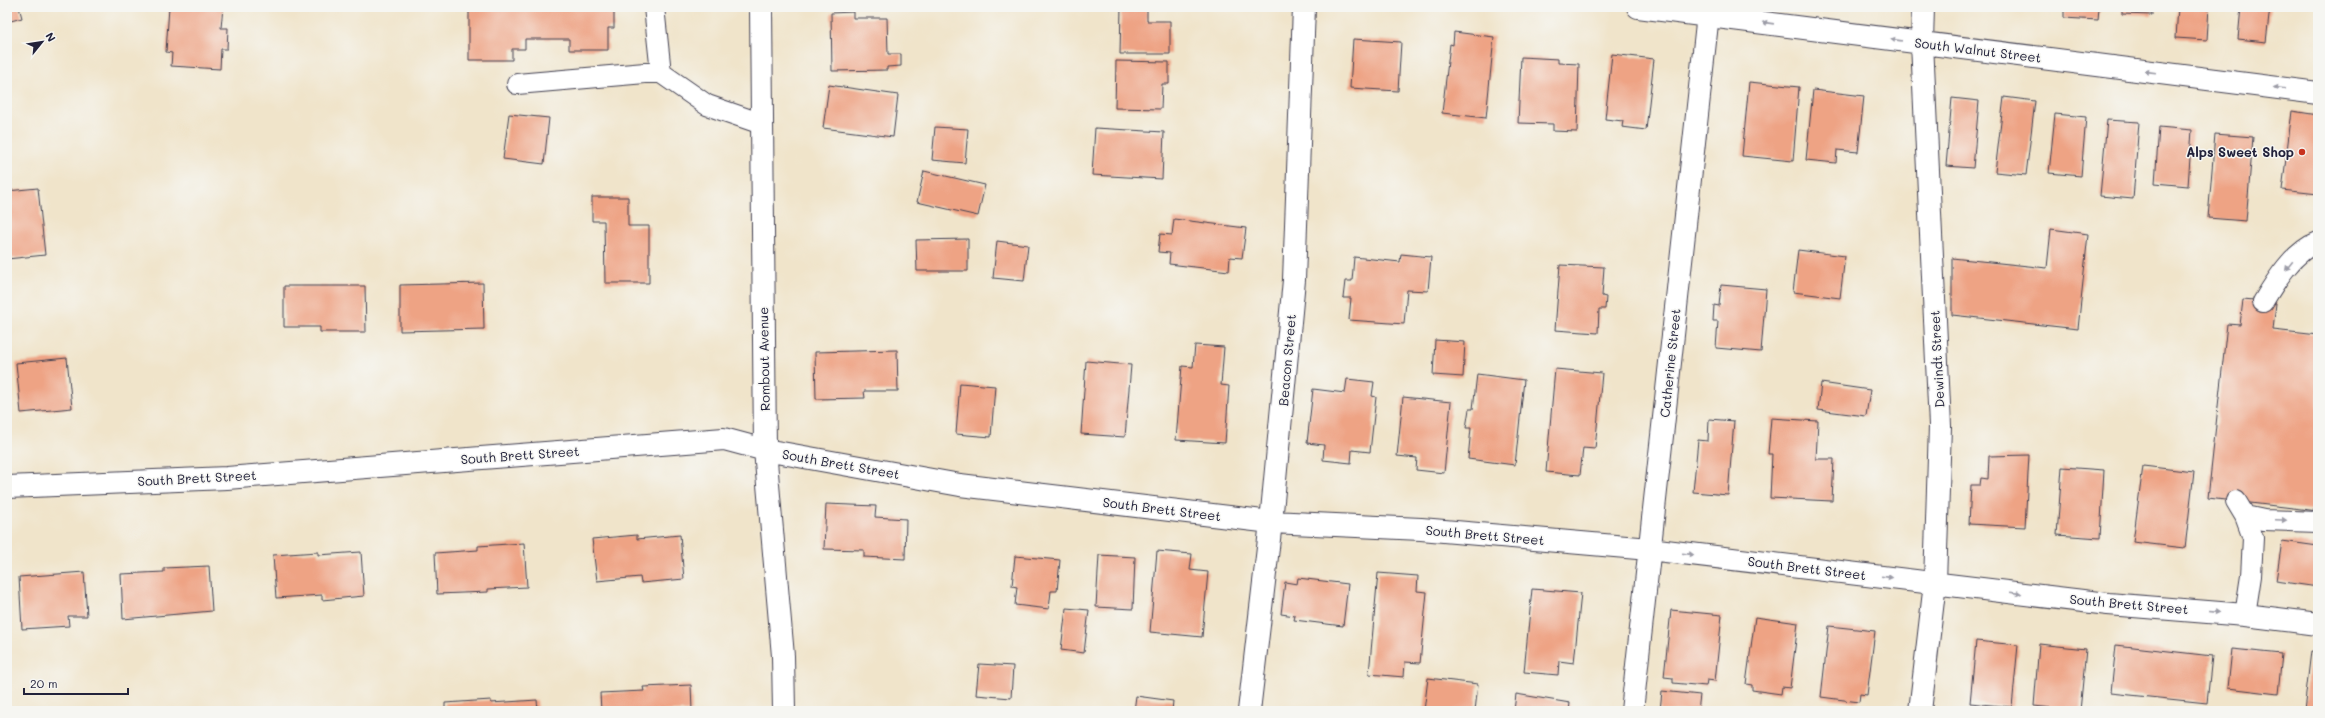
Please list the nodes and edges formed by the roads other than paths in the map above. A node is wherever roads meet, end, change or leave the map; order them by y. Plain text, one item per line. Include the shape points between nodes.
1 (654, 7) edge
2 (761, 7) edge
3 (1304, 7) edge
4 (1638, 7) edge
5 (1923, 7) edge
6 (1708, 14) junction
7 (1922, 43) junction
8 (661, 73) junction
9 (517, 84) dead end
10 (2318, 93) edge
11 (762, 124) junction
12 (2318, 242) edge
13 (2263, 302) dead end
14 (766, 450) junction
15 (7, 487) edge
16 (1271, 522) junction
17 (2318, 522) edge
18 (1649, 549) junction
19 (1935, 583) junction
20 (2245, 615) junction
21 (2318, 624) edge
22 (784, 711) edge
23 (1249, 711) edge
24 (1632, 711) edge
25 (1920, 711) edge

1 - 8 lane
2 - 11 street, Rombout Avenue
3 - 16 street, Beacon Street via 1294,280
4 - 6 street, South Walnut Street
5 - 7 street, Dewindt Street
7 -> 6 street, South Walnut Street
6 - 18 street, Catherine Street
10 -> 7 street, South Walnut Street
7 - 19 street, Dewindt Street via 1940,426
8 - 9 lane
8 - 11 lane via 707,105
11 - 14 street, Rombout Avenue
12 -> 13 lane via 2310,245 2296,257
14 - 15 street, South Brett Street via 724,439 227,478
14 - 16 street, South Brett Street via 960,485
14 - 22 street, Rombout Avenue via 783,656
16 - 18 street, South Brett Street via 1421,529
16 - 23 street, Beacon Street
20 -> 17 lane via 2252,576 2253,538 2241,509 2264,520
18 -> 19 street, South Brett Street
18 - 24 street, Catherine Street
19 -> 20 street, South Brett Street via 2108,604
19 - 25 street, Dewindt Street
20 - 21 street, South Brett Street

